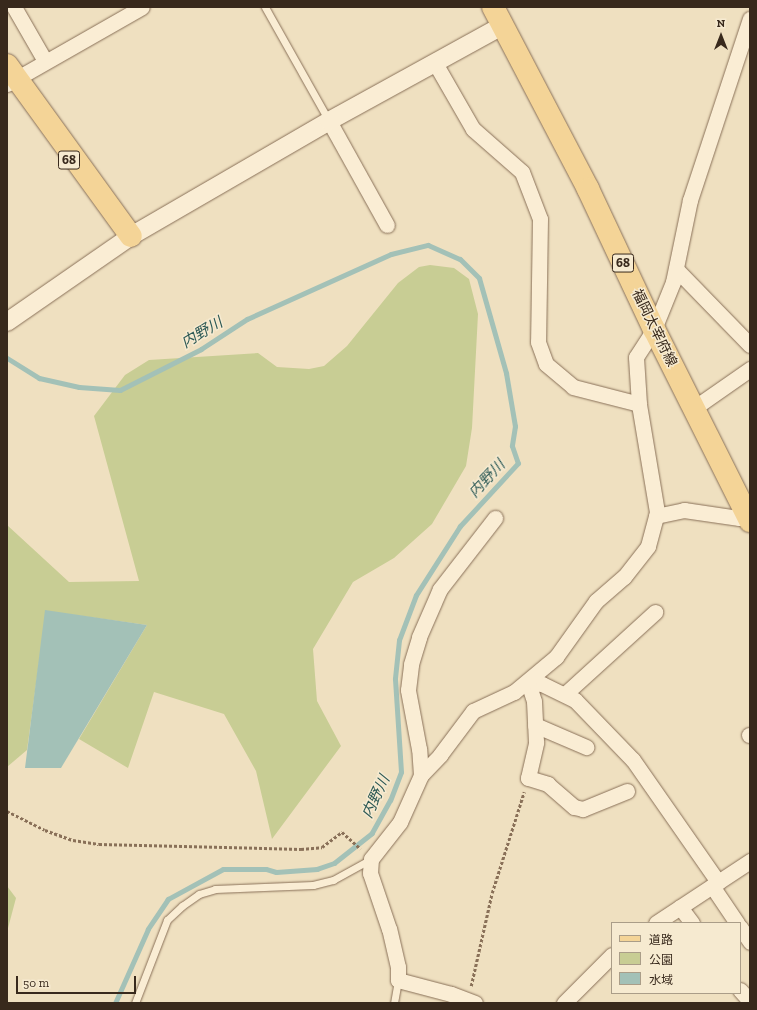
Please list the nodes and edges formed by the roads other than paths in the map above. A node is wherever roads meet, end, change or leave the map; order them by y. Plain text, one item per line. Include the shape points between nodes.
1 (15, 7) edge
2 (142, 7) edge
3 (266, 7) edge
4 (493, 7) edge
5 (750, 19) edge
6 (502, 26) junction
7 (46, 61) junction
8 (435, 63) junction
9 (9, 79) edge
10 (329, 121) junction
11 (387, 225) dead end
12 (131, 236) junction
13 (676, 269) junction
14 (7, 322) edge
15 (654, 329) junction
16 (750, 345) edge
17 (750, 369) edge
18 (639, 404) junction
19 (694, 408) junction
20 (656, 516) junction
21 (495, 518) dead end
22 (748, 518) edge
23 (655, 612) dead end
24 (528, 682) junction
25 (565, 694) junction
26 (535, 724) junction
27 (586, 747) dead end
28 (421, 775) junction
29 (627, 791) dead end
30 (371, 859) junction
31 (750, 861) edge
32 (715, 884) junction
33 (680, 907) junction
34 (658, 922) edge
35 (691, 922) edge
36 (736, 922) edge
37 (741, 928) edge
38 (750, 942) edge
39 (611, 956) edge
40 (398, 980) junction
41 (472, 999) edge
42 (135, 1003) edge
43 (394, 1003) edge
44 (564, 1003) edge

1 - 7 street
2 - 7 street
3 - 10 lane
4 - 6 main road, 福岡太宰府線 / 68
5 - 13 street via 690,200
6 - 8 street
6 - 15 main road, 福岡太宰府線 / 68 via 588,189
7 - 9 street
8 - 10 street
8 - 18 street via 473,128 522,172 540,219 538,342 546,364 573,387
9 - 12 main road, 68
10 - 11 street
10 - 12 street
12 - 14 street
13 - 15 street via 674,282
13 - 16 street
15 - 18 street via 636,357
15 - 19 main road, 福岡太宰府線 / 68
17 - 19 street
18 - 20 street via 655,488
19 - 22 main road, 福岡太宰府線 / 68
20 - 22 street via 684,510
20 - 24 street via 648,546 629,570 596,601 556,657
21 - 28 street via 440,588 419,637 411,664 408,690
23 - 25 street
24 - 25 street via 542,684
24 - 26 street via 534,701
24 - 28 street via 514,692 473,711 440,755
25 - 32 street via 575,700 633,760
26 - 27 street
26 - 29 street via 536,742 528,778 548,784 574,807 583,809
28 - 30 street via 400,822
30 - 40 street via 370,873 394,951
30 - 42 lane via 333,880 313,885 215,889 199,894 167,920
31 - 32 street
32 - 33 street
32 - 36 street
33 - 34 street
33 - 35 street
37 - 38 street
39 - 44 street
40 - 41 street
40 - 43 lane

